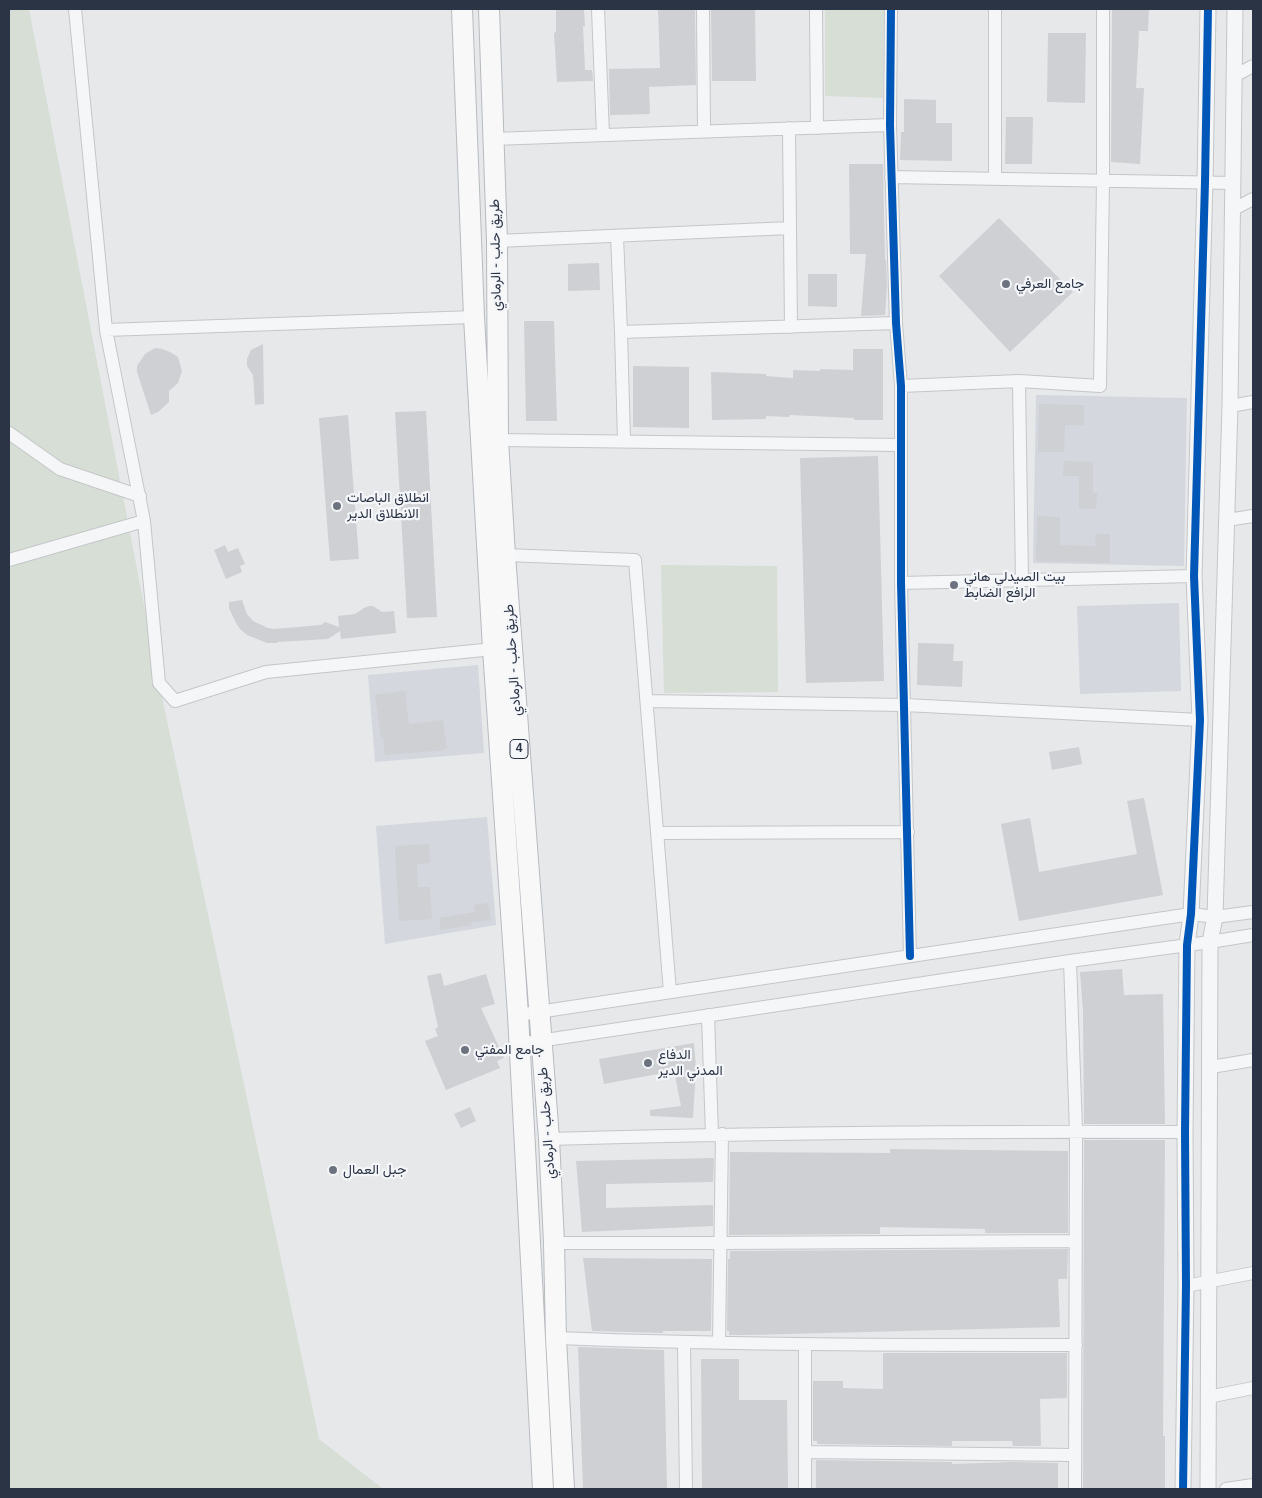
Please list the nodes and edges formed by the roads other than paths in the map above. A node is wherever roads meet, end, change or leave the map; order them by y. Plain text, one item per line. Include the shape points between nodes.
1 (75, 9) edge
2 (462, 9) edge
3 (489, 9) edge
4 (598, 9) edge
5 (703, 9) edge
6 (816, 9) edge
7 (891, 9) edge
8 (995, 9) edge
9 (1103, 9) edge
10 (1208, 9) edge
11 (1236, 10) edge
12 (1253, 66) edge
13 (1234, 76) junction
14 (890, 125) junction
15 (790, 128) junction
16 (817, 128) junction
17 (704, 132) junction
18 (603, 135) junction
19 (492, 139) junction
20 (891, 176) junction
21 (995, 178) junction
22 (1103, 180) junction
23 (1205, 182) junction
24 (1233, 183) junction
25 (1253, 199) edge
26 (1232, 210) junction
27 (790, 228) junction
28 (618, 236) junction
29 (497, 241) junction
30 (474, 317) junction
31 (896, 323) junction
32 (790, 327) junction
33 (106, 330) junction
34 (621, 332) junction
35 (1019, 381) junction
36 (901, 386) junction
37 (1253, 402) edge
38 (1230, 406) junction
39 (9, 433) edge
40 (498, 440) junction
41 (624, 440) junction
42 (901, 445) junction
43 (140, 496) junction
44 (1253, 516) edge
45 (1227, 520) junction
46 (144, 521) junction
47 (505, 555) junction
48 (9, 560) edge
49 (1194, 576) junction
50 (1022, 580) junction
51 (902, 583) junction
52 (493, 649) junction
53 (647, 701) junction
54 (905, 705) junction
55 (1200, 720) junction
56 (908, 832) junction
57 (658, 833) junction
58 (1253, 912) edge
59 (1191, 914) junction
60 (1215, 917) junction
61 (1253, 935) edge
62 (1210, 942) junction
63 (1187, 944) junction
64 (910, 956) junction
65 (1070, 961) junction
66 (670, 992) junction
67 (538, 1012) junction
68 (518, 1015) junction
69 (708, 1015) junction
70 (540, 1041) junction
71 (519, 1044) junction
72 (1253, 1060) edge
73 (1210, 1067) junction
74 (1076, 1131) junction
75 (1184, 1132) junction
76 (717, 1134) junction
77 (549, 1140) junction
78 (1076, 1241) junction
79 (554, 1243) junction
80 (720, 1243) junction
81 (1253, 1273) edge
82 (1208, 1282) junction
83 (1186, 1286) junction
84 (556, 1338) junction
85 (720, 1342) junction
86 (684, 1343) junction
87 (805, 1345) junction
88 (1076, 1346) junction
89 (1253, 1388) edge
90 (1208, 1397) junction
91 (805, 1452) junction
92 (1076, 1455) junction
93 (1253, 1485) edge
94 (543, 1489) edge
95 (564, 1489) edge
96 (686, 1489) edge
97 (805, 1489) edge
98 (1076, 1489) edge
99 (1183, 1489) edge
100 (1208, 1489) edge
101 (1226, 1489) edge

1 - 33 street
2 - 30 highway, طريق حلب - الرمادي / 4
3 - 19 highway, طريق حلب - الرمادي / 4
4 - 18 street
5 - 17 street
6 - 16 street
7 - 14 street
8 - 21 street
9 - 22 street
10 - 23 street
11 - 13 street
12 - 13 street
13 - 24 street
14 - 16 street
14 - 20 street
15 - 16 street
15 - 17 street
15 - 27 street
17 - 18 street
18 - 19 street
19 - 29 highway, طريق حلب - الرمادي / 4
20 - 21 street
20 - 31 street
21 - 22 street
22 - 23 street
22 - 35 street via 1100,386
23 - 24 street
23 - 49 street
24 - 26 street
25 - 26 street
26 - 38 street
27 - 28 street
27 - 32 street
28 - 29 street
28 - 34 street
29 - 40 highway, طريق حلب - الرمادي / 4
30 - 33 street
30 - 52 highway, طريق حلب - الرمادي / 4
31 - 32 street
31 - 36 street
32 - 34 street
33 - 43 street
34 - 41 street
35 - 36 street
35 - 50 street
36 - 42 street
37 - 38 street
38 - 45 street
39 - 43 street via 60,469
40 - 41 street
40 - 47 highway, طريق حلب - الرمادي / 4
41 - 42 street
42 - 51 street
43 - 46 street
44 - 45 street
45 - 60 street
46 - 48 street
46 - 52 street via 159,683 175,701 266,672
47 - 53 street via 635,560
47 - 67 highway, طريق حلب - الرمادي / 4
49 - 50 street
49 - 55 street
50 - 51 street
51 - 54 street
52 - 68 highway, طريق حلب - الرمادي / 4
53 - 54 street
53 - 57 street
54 - 55 street
54 - 56 street
55 - 59 street
56 - 57 street
56 - 64 street
57 - 66 street
58 - 60 street
59 - 60 street
59 - 63 street
59 - 64 street
60 - 62 street
61 - 62 street
62 - 63 street
62 - 73 street
63 - 65 street
63 - 75 street
64 - 66 street
65 - 69 street
65 - 74 street
66 - 67 street
67 - 68 street
67 - 70 highway, طريق حلب - الرمادي / 4
68 - 71 highway, طريق حلب - الرمادي / 4
69 - 70 street
69 - 76 street
70 - 71 street
70 - 77 highway, طريق حلب - الرمادي / 4
71 - 94 highway, طريق حلب - الرمادي / 4
72 - 73 street
73 - 82 street
74 - 75 street
74 - 76 street
74 - 78 street
75 - 83 street
76 - 77 street
76 - 80 street
77 - 79 highway, طريق حلب - الرمادي / 4
78 - 80 street
78 - 88 street
79 - 80 street
79 - 84 highway, طريق حلب - الرمادي / 4
80 - 85 street
81 - 82 street
82 - 83 street
82 - 90 street
83 - 99 street
84 - 86 street
84 - 95 highway, طريق حلب - الرمادي / 4
85 - 86 street
85 - 87 street
86 - 96 street
87 - 88 street
87 - 91 street
88 - 92 street
89 - 90 street
90 - 100 street
91 - 92 street
91 - 97 street
92 - 98 street
93 - 101 street

